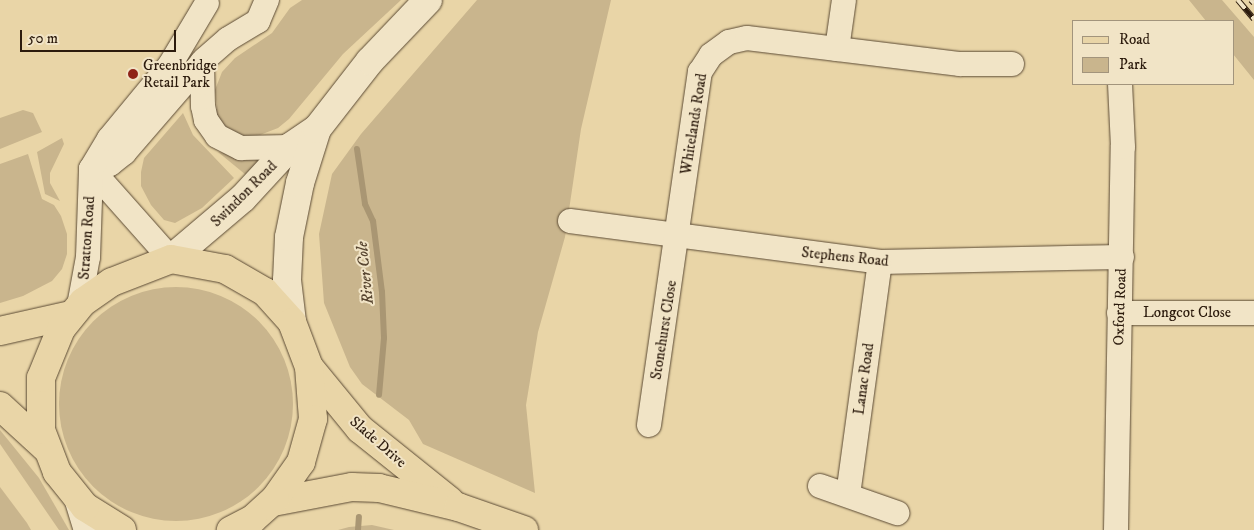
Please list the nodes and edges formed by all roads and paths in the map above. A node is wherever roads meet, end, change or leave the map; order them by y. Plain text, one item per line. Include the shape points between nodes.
1 (267, 0) edge
2 (428, 0) edge
3 (844, 0) edge
4 (207, 2) edge
5 (243, 29) junction
6 (837, 50) junction
7 (202, 62) junction
8 (1012, 64) dead end
9 (1120, 85) edge
10 (318, 129) junction
11 (290, 147) junction
12 (91, 169) junction
13 (570, 221) dead end
14 (678, 236) junction
15 (1122, 257) junction
16 (171, 260) junction
17 (880, 262) junction
18 (75, 310) junction
19 (1120, 313) junction
20 (1254, 313) edge
21 (292, 322) junction
22 (0, 331) edge
23 (309, 367) junction
24 (0, 406) edge
25 (649, 425) dead end
26 (47, 450) junction
27 (820, 486) dead end
28 (848, 495) junction
29 (80, 501) junction
30 (273, 502) junction
31 (458, 507) junction
32 (898, 513) dead end
33 (236, 529) edge
34 (88, 530) edge
35 (122, 530) edge
36 (524, 530) edge
37 (1116, 530) edge

1 - 5 street via 258,22
2 - 10 main road, Swindon Road via 370,61
3 - 6 street
4 - 5 street via 216,21 234,30
4 - 12 street via 170,65 110,139
5 - 7 street
6 - 8 street, Whitelands Road via 960,64
6 - 14 street, Whitelands Road via 747,38 729,42 712,55 700,72
7 - 11 street via 203,106 206,120 217,136 242,148
7 - 12 street via 124,153 110,164
9 - 15 street, Oxford Road
10 - 11 main road, Swindon Road
10 - 21 main road, Swindon Road via 300,183 289,237 287,280
11 - 16 main road, Swindon Road via 243,198
12 - 16 street, Stratton Road
12 - 18 street, Stratton Road via 88,257
13 - 14 street, Stephens Road
14 - 17 street, Stephens Road
14 - 25 street, Stonehurst Close
15 - 17 street, Stephens Road
15 - 19 street, Oxford Road
16 - 18 main road via 112,282
16 - 21 main road via 210,264 240,275 265,292
17 - 28 street, Lanac Road
18 - 22 main road
18 - 26 main road via 52,344 41,378 39,413
19 - 20 street, Longcot Close
19 - 37 street, Oxford Road
21 - 23 main road
23 - 30 main road via 314,402 310,434 294,476
23 - 31 main road, Slade Drive via 360,429
24 - 26 main road
26 - 29 main road via 57,472
27 - 28 street
28 - 32 street
29 - 34 main road
29 - 35 main road via 97,516
30 - 31 main road, Slade Drive via 366,487
30 - 33 main road
31 - 36 main road, Slade Drive

